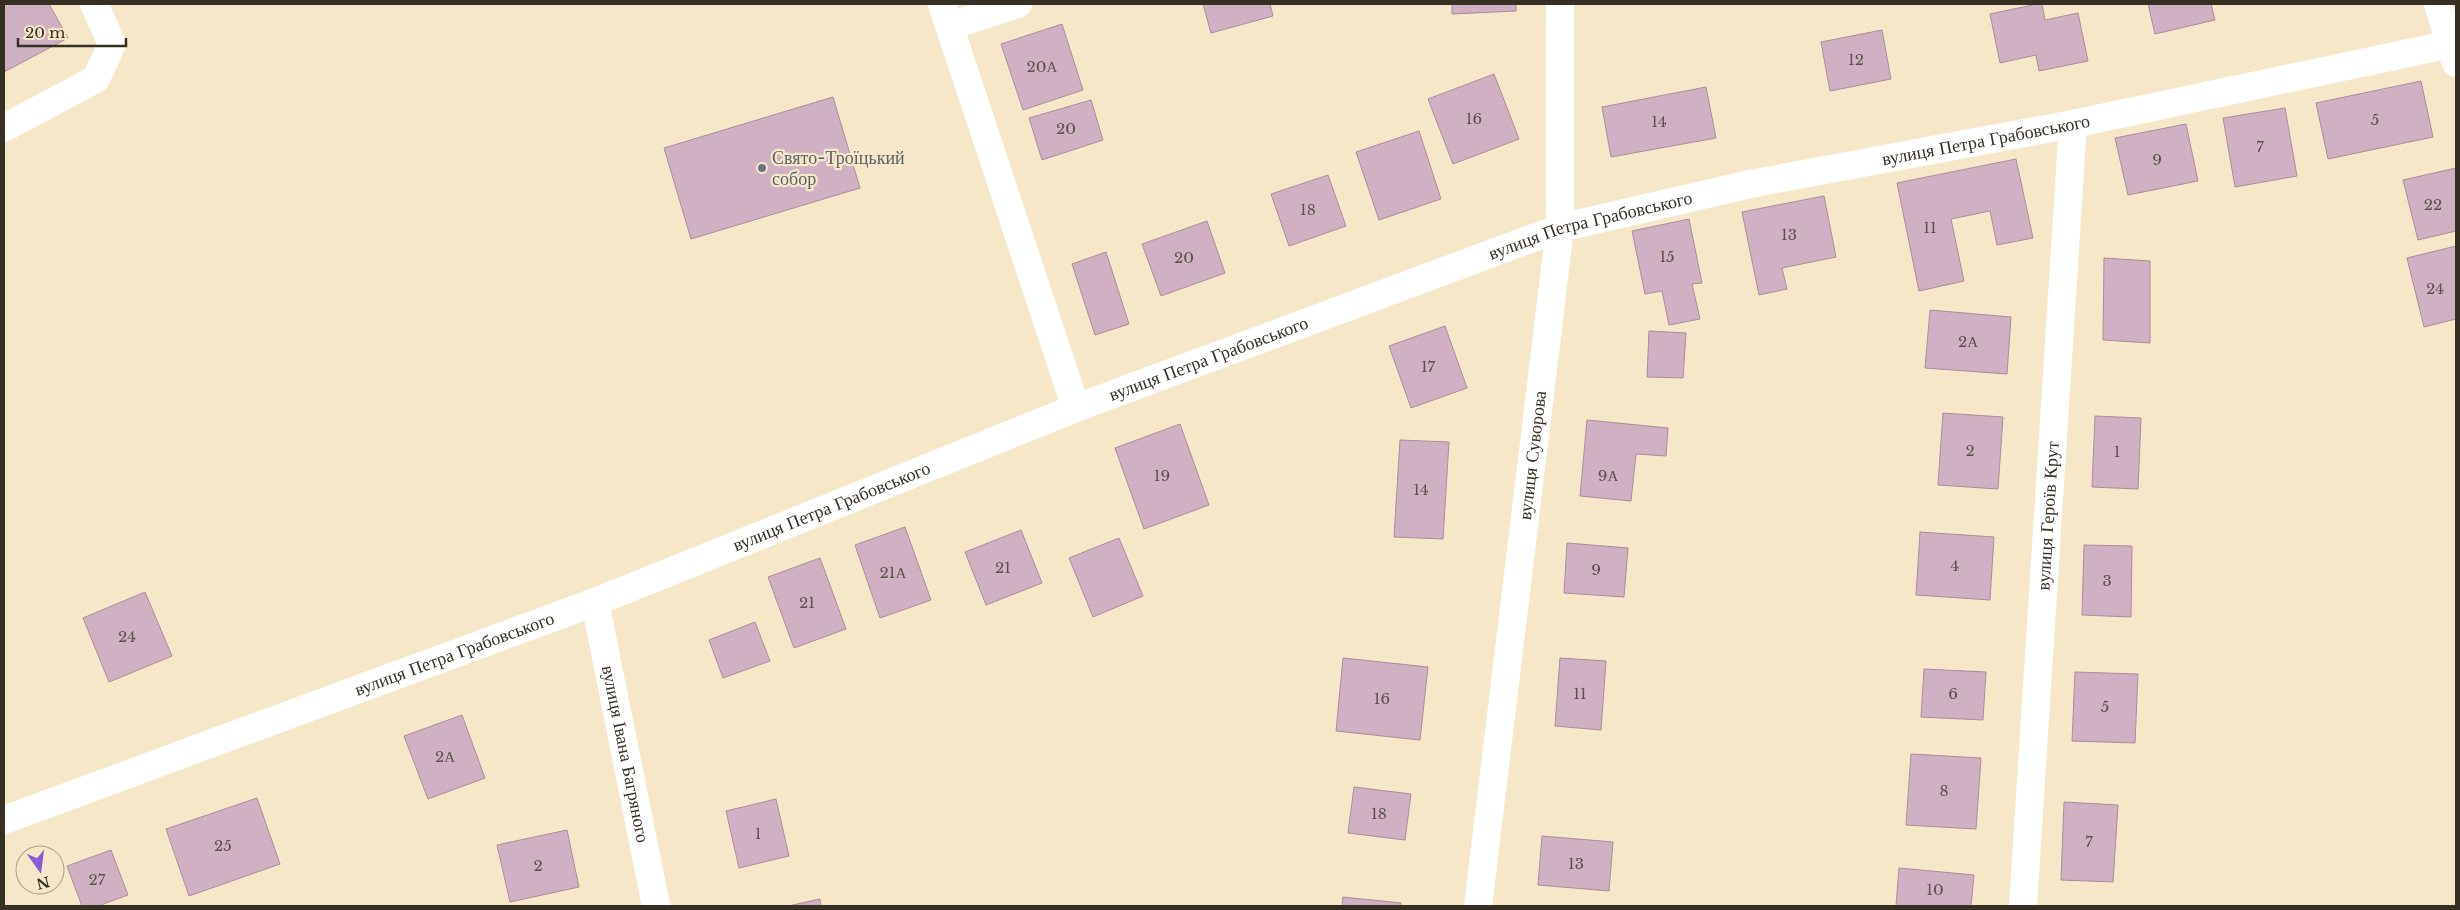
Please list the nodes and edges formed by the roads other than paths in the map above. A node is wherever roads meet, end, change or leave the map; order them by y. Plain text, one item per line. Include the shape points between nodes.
1 (94, 4) edge
2 (1018, 4) edge
3 (1560, 4) edge
4 (2438, 4) edge
5 (946, 15) edge
6 (2454, 50) edge
7 (2072, 124) junction
8 (4, 128) edge
9 (1560, 228) junction
10 (1076, 408) junction
11 (595, 602) junction
12 (4, 820) edge
13 (656, 906) edge
14 (1478, 906) edge
15 (2023, 906) edge

1 - 8 street via 112,44 96,78
2 - 5 street
3 - 9 street, вулиця Суворова
4 - 6 street
5 - 10 street
6 - 7 street, вулиця Петра Грабовського
7 - 9 street, вулиця Петра Грабовського via 1750,184
7 - 15 street, вулиця Героїв Крут
9 - 10 street, вулиця Петра Грабовського
9 - 14 street, вулиця Суворова
10 - 11 street, вулиця Петра Грабовського
11 - 12 street, вулиця Петра Грабовського
11 - 13 street, вулиця Івана Багряного

